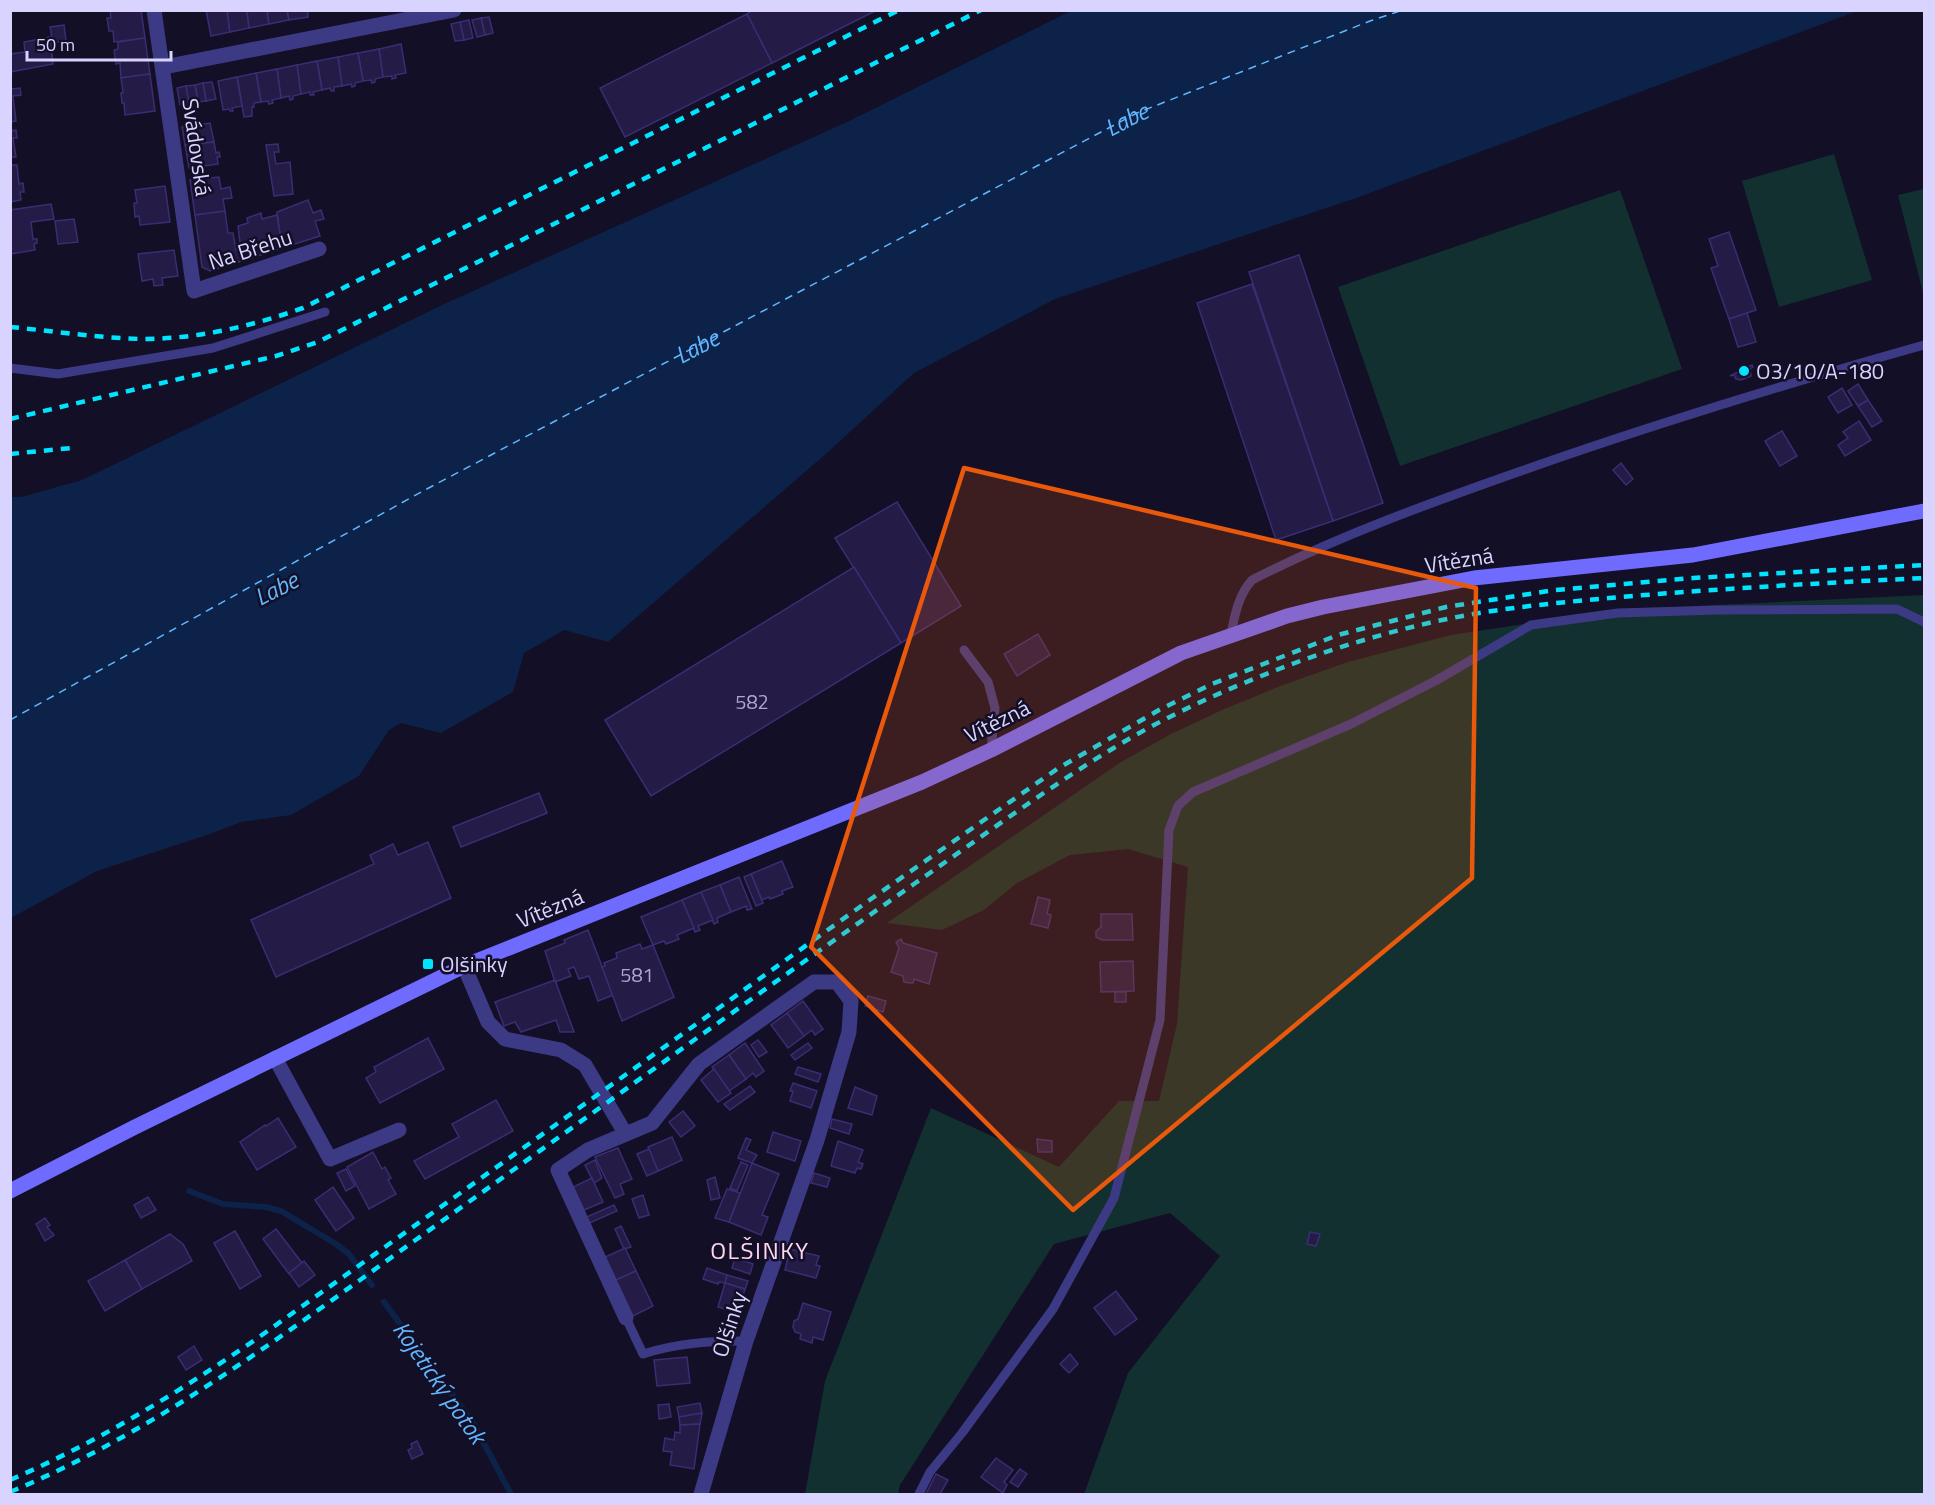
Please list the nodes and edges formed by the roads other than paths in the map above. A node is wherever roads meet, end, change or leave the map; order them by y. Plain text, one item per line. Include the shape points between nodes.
1 (154, 10) edge
2 (454, 10) edge
3 (164, 67) junction
4 (319, 249) dead end
5 (194, 291) joint
6 (325, 312) dead end
7 (1924, 345) edge
8 (10, 368) edge
9 (1924, 511) edge
10 (1924, 622) edge
11 (1231, 634) junction
12 (964, 650) dead end
13 (991, 750) junction
14 (464, 966) junction
15 (275, 1059) junction
16 (399, 1130) dead end
17 (625, 1132) junction
18 (10, 1191) edge
19 (626, 1318) joint
20 (746, 1341) junction
21 (701, 1494) edge
22 (919, 1494) edge

1 - 3 street, Svádovská
2 - 3 street
3 - 5 street, Svádovská
4 - 5 street, Na Břehu
6 - 8 lane via 202,350 58,374
7 - 11 lane via 1592,446 1408,510 1252,580 1236,607
9 - 11 main road, Vítězná via 1692,555 1474,578 1323,607
10 - 22 lane via 1897,609 1618,613 1531,625 1351,724 1193,792 1178,806 1169,830 1160,1020 1114,1198 1053,1309 930,1472
11 - 13 main road, Vítězná via 1181,653
12 - 13 lane via 988,682 995,708
13 - 14 main road, Vítězná via 922,782
14 - 15 main road, Vítězná
14 - 17 street via 488,1022 505,1039 561,1050 585,1065
15 - 16 street via 330,1159
15 - 18 main road, Vítězná
17 - 19 street, Olšinky via 558,1170
17 - 20 street, Olšinky via 652,1123 699,1064 814,982 837,982 851,1001 849,1032 818,1140
19 - 20 lane via 643,1354 671,1345
20 - 21 street, Olšinky

